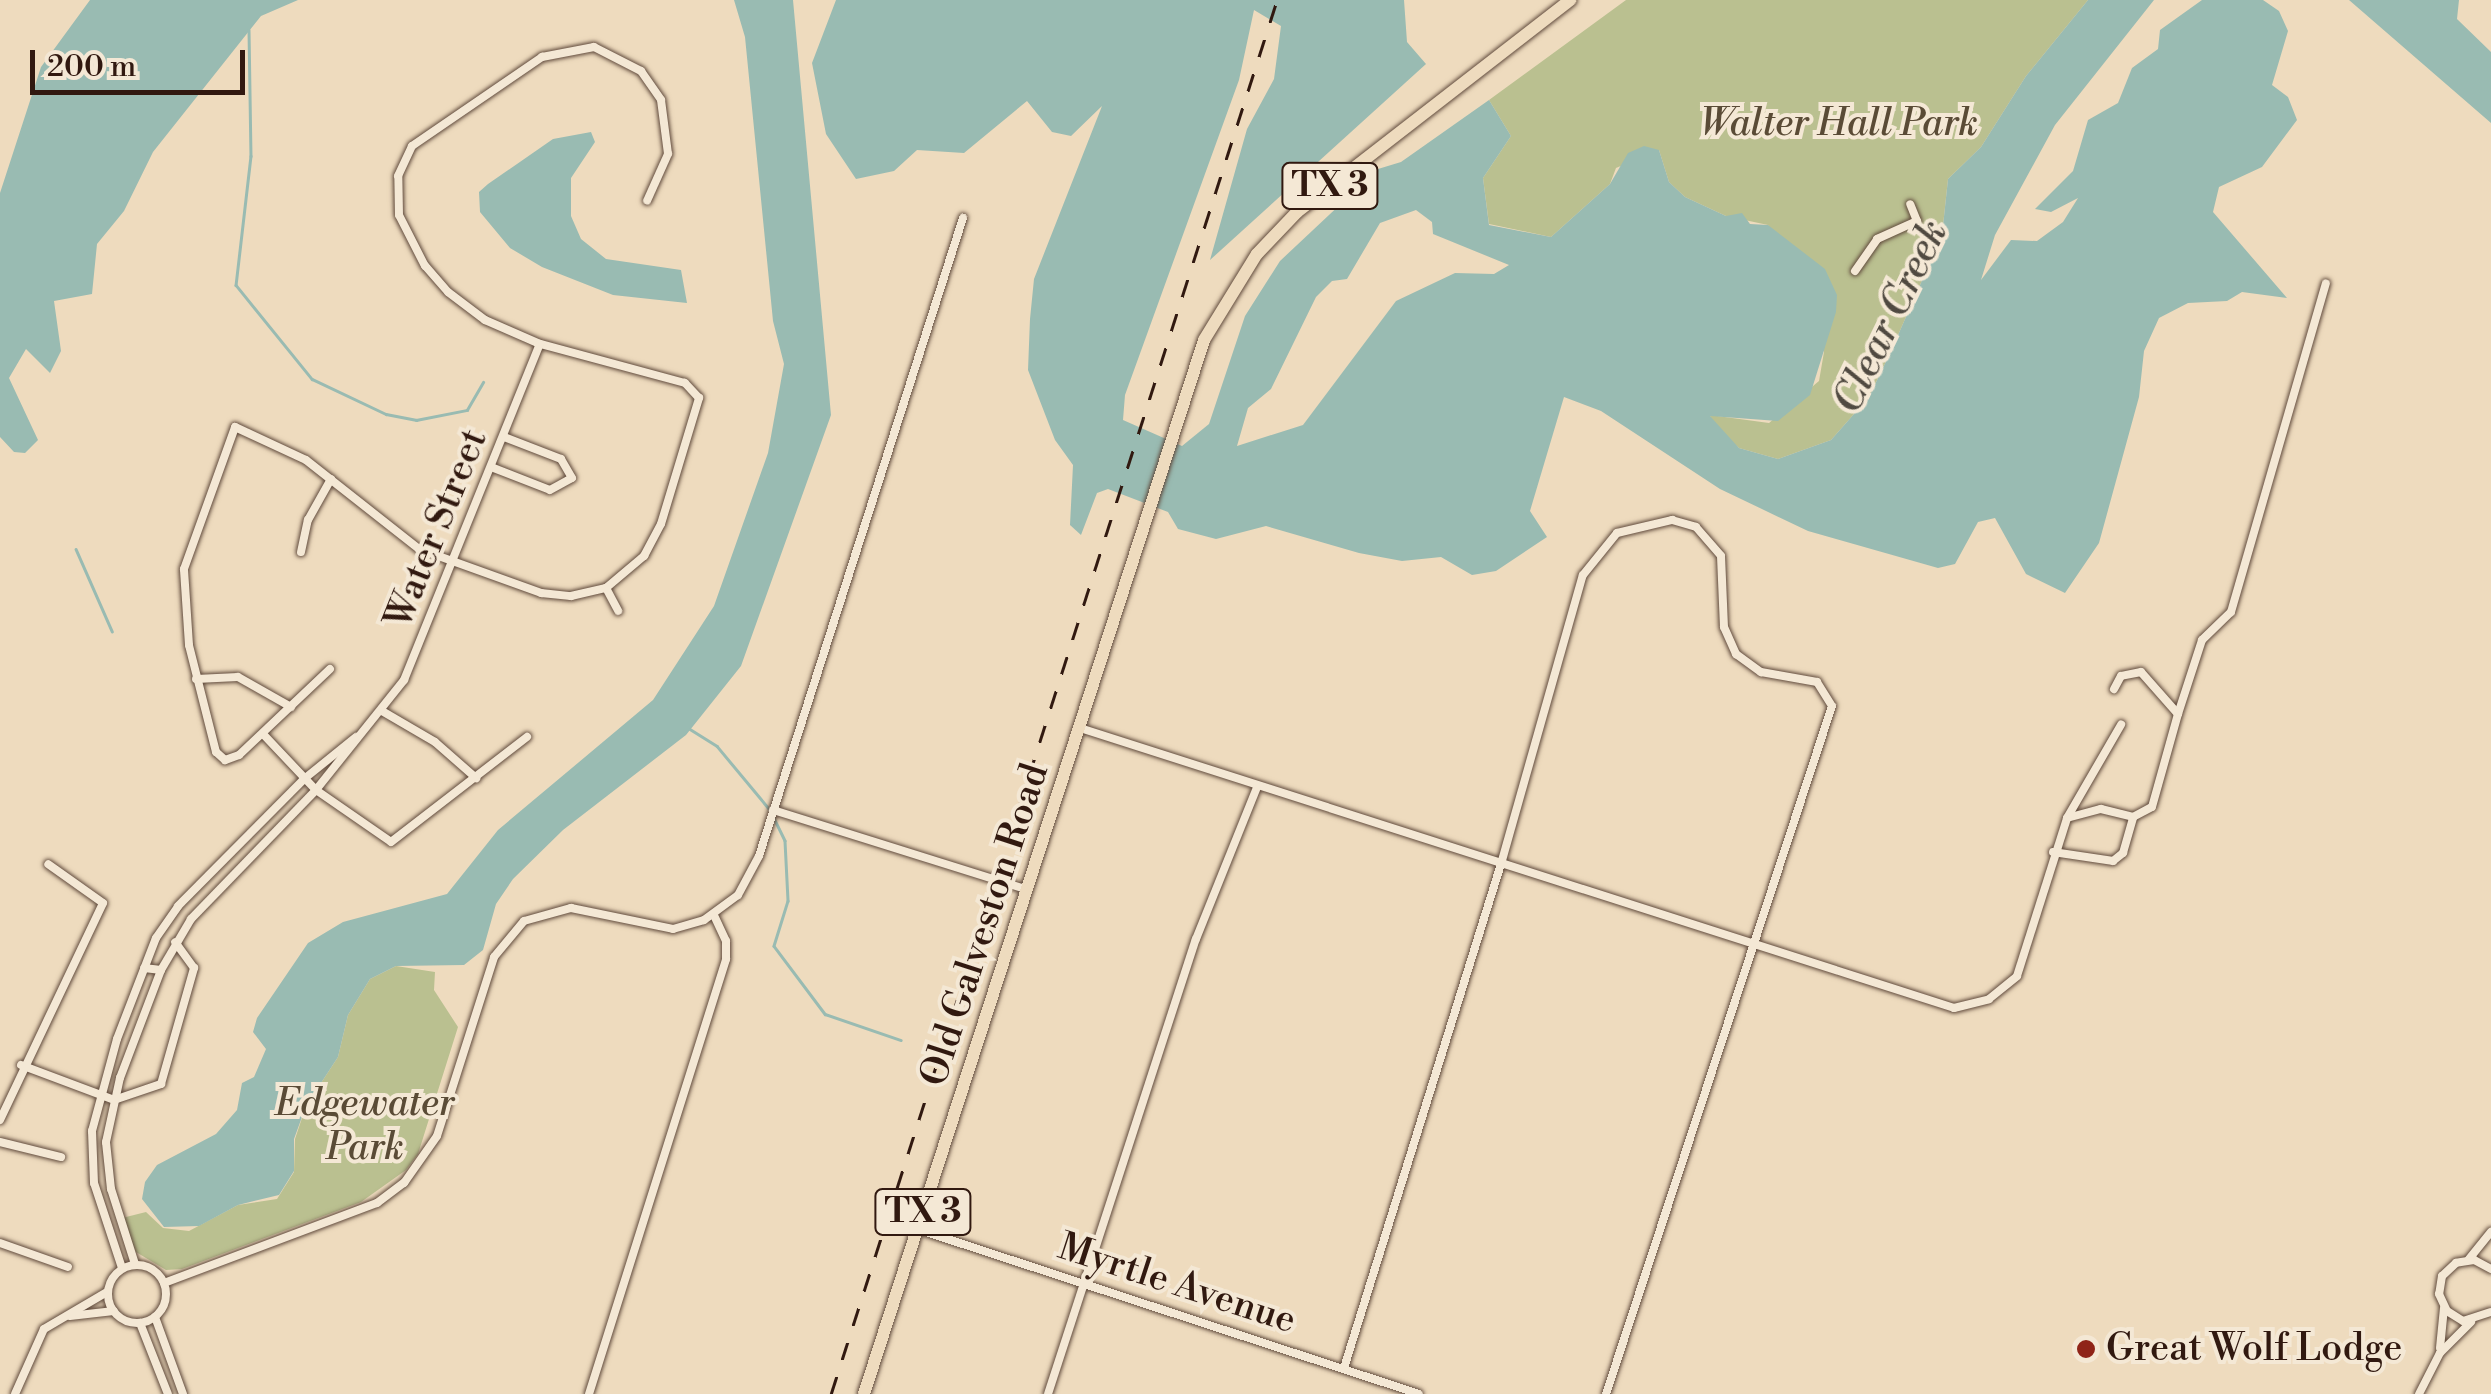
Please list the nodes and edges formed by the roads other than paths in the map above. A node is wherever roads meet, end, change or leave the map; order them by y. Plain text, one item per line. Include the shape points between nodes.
1 (1563, 5) edge
2 (648, 201) dead end
3 (1910, 204) dead end
4 (964, 218) dead end
5 (1858, 270) dead end
6 (2326, 284) dead end
7 (540, 344) junction
8 (504, 437) junction
9 (492, 467) junction
10 (331, 479) junction
11 (301, 552) dead end
12 (453, 564) junction
13 (606, 588) junction
14 (618, 611) dead end
15 (330, 670) dead end
16 (196, 678) junction
17 (2114, 689) dead end
18 (291, 706) junction
19 (382, 711) junction
20 (2178, 714) junction
21 (371, 726) junction
22 (2121, 726) dead end
23 (1080, 728) junction
24 (263, 734) junction
25 (527, 737) dead end
26 (476, 778) junction
27 (304, 779) junction
28 (1256, 787) junction
29 (316, 790) junction
30 (773, 810) junction
31 (2066, 818) junction
32 (2133, 818) junction
33 (2053, 852) junction
34 (48, 864) dead end
35 (1501, 864) junction
36 (1028, 890) junction
37 (714, 915) junction
38 (174, 942) junction
39 (1751, 946) junction
40 (144, 968) junction
41 (161, 970) junction
42 (21, 1065) junction
43 (99, 1097) junction
44 (114, 1100) junction
45 (0, 1120) edge
46 (0, 1142) edge
47 (61, 1157) dead end
48 (917, 1229) junction
49 (2491, 1232) edge
50 (0, 1243) edge
51 (2468, 1260) junction
52 (135, 1264) junction
53 (68, 1267) dead end
54 (122, 1268) junction
55 (2491, 1269) edge
56 (1085, 1282) junction
57 (164, 1283) junction
58 (108, 1291) junction
59 (2444, 1308) junction
60 (114, 1311) junction
61 (2491, 1315) edge
62 (70, 1316) junction
63 (155, 1317) junction
64 (2476, 1320) junction
65 (140, 1323) junction
66 (2440, 1352) junction
67 (1344, 1368) junction
68 (182, 1390) edge
69 (167, 1393) edge
70 (15, 1394) edge
71 (588, 1394) edge
72 (864, 1394) edge
73 (1048, 1394) edge
74 (1419, 1394) edge
75 (1606, 1394) edge
76 (2418, 1394) edge

1 - 23 main road, Old Galveston Road / TX 3 via 1297,212 1257,254 1204,340
2 - 7 street via 668,154 661,100 641,71 594,47 542,58 412,146 396,201 425,266 486,320
3 - 5 street via 1917,221 1877,239
4 - 30 street
6 - 20 street via 2231,612 2202,640
7 - 8 street, Water Street
7 - 13 street via 697,390 661,524 644,556
8 - 9 street, Water Street
8 - 9 street via 561,459 572,478 550,490
9 - 12 street, Water Street
10 - 11 street via 308,520
10 - 12 street via 394,532
10 - 16 street via 236,427 184,569
12 - 13 street via 541,593 572,596
12 - 19 street, Water Street via 416,655
13 - 14 street
15 - 18 street
16 - 18 street via 238,677
16 - 24 street via 211,744 225,760
17 - 20 street via 2121,676 2141,672
18 - 24 street
19 - 21 street, Water Street
19 - 26 street via 435,742
20 - 32 street via 2152,807
21 - 27 street, Water Street
21 - 29 street, Water Street
22 - 31 street
23 - 28 street
23 - 36 main road, Old Galveston Road / TX 3
24 - 27 street
25 - 26 street
26 - 29 street via 391,842
27 - 29 street
27 - 40 street, Water Street via 178,906
28 - 35 street
28 - 56 street via 1196,939
29 - 38 street, Water Street
30 - 36 street
30 - 37 street via 750,877
31 - 32 street via 2101,809
31 - 33 street
32 - 33 street via 2124,853 2113,861
33 - 39 street via 2018,976 1989,1000 1954,1008
34 - 42 street via 103,902
35 - 39 street
35 - 39 street via 1587,565 1629,527 1685,522 1707,535 1721,556 1724,627 1736,654 1761,672 1818,682 1832,700
35 - 67 street
36 - 48 main road, Old Galveston Road / TX 3
37 - 57 street via 662,930 571,908 524,921 494,957 437,1136 404,1183 378,1203
37 - 71 street via 726,959
38 - 41 street, Water Street
38 - 44 street via 194,968 166,1078
39 - 75 street
40 - 41 street
40 - 43 street, Water Street
41 - 44 street, Water Street
42 - 43 street
42 - 45 street
43 - 44 street
43 - 54 street, Water Street via 94,1183
44 - 52 street, Water Street via 106,1166
46 - 47 street
48 - 56 street, Myrtle Avenue
48 - 72 main road, Old Galveston Road / TX 3
49 - 51 street
50 - 53 street
51 - 55 street
51 - 59 street via 2442,1276
52 - 54 street
52 - 57 street via 153,1269
54 - 58 street
56 - 67 street, Myrtle Avenue
56 - 73 street
57 - 63 street via 166,1298
58 - 60 street
58 - 62 street
59 - 64 street
59 - 66 street
60 - 62 street
60 - 65 street
61 - 64 street
62 - 70 street via 33,1343
63 - 65 street
63 - 68 street
64 - 66 street
65 - 69 street
66 - 76 street
67 - 74 street, Myrtle Avenue
68 - 69 street

